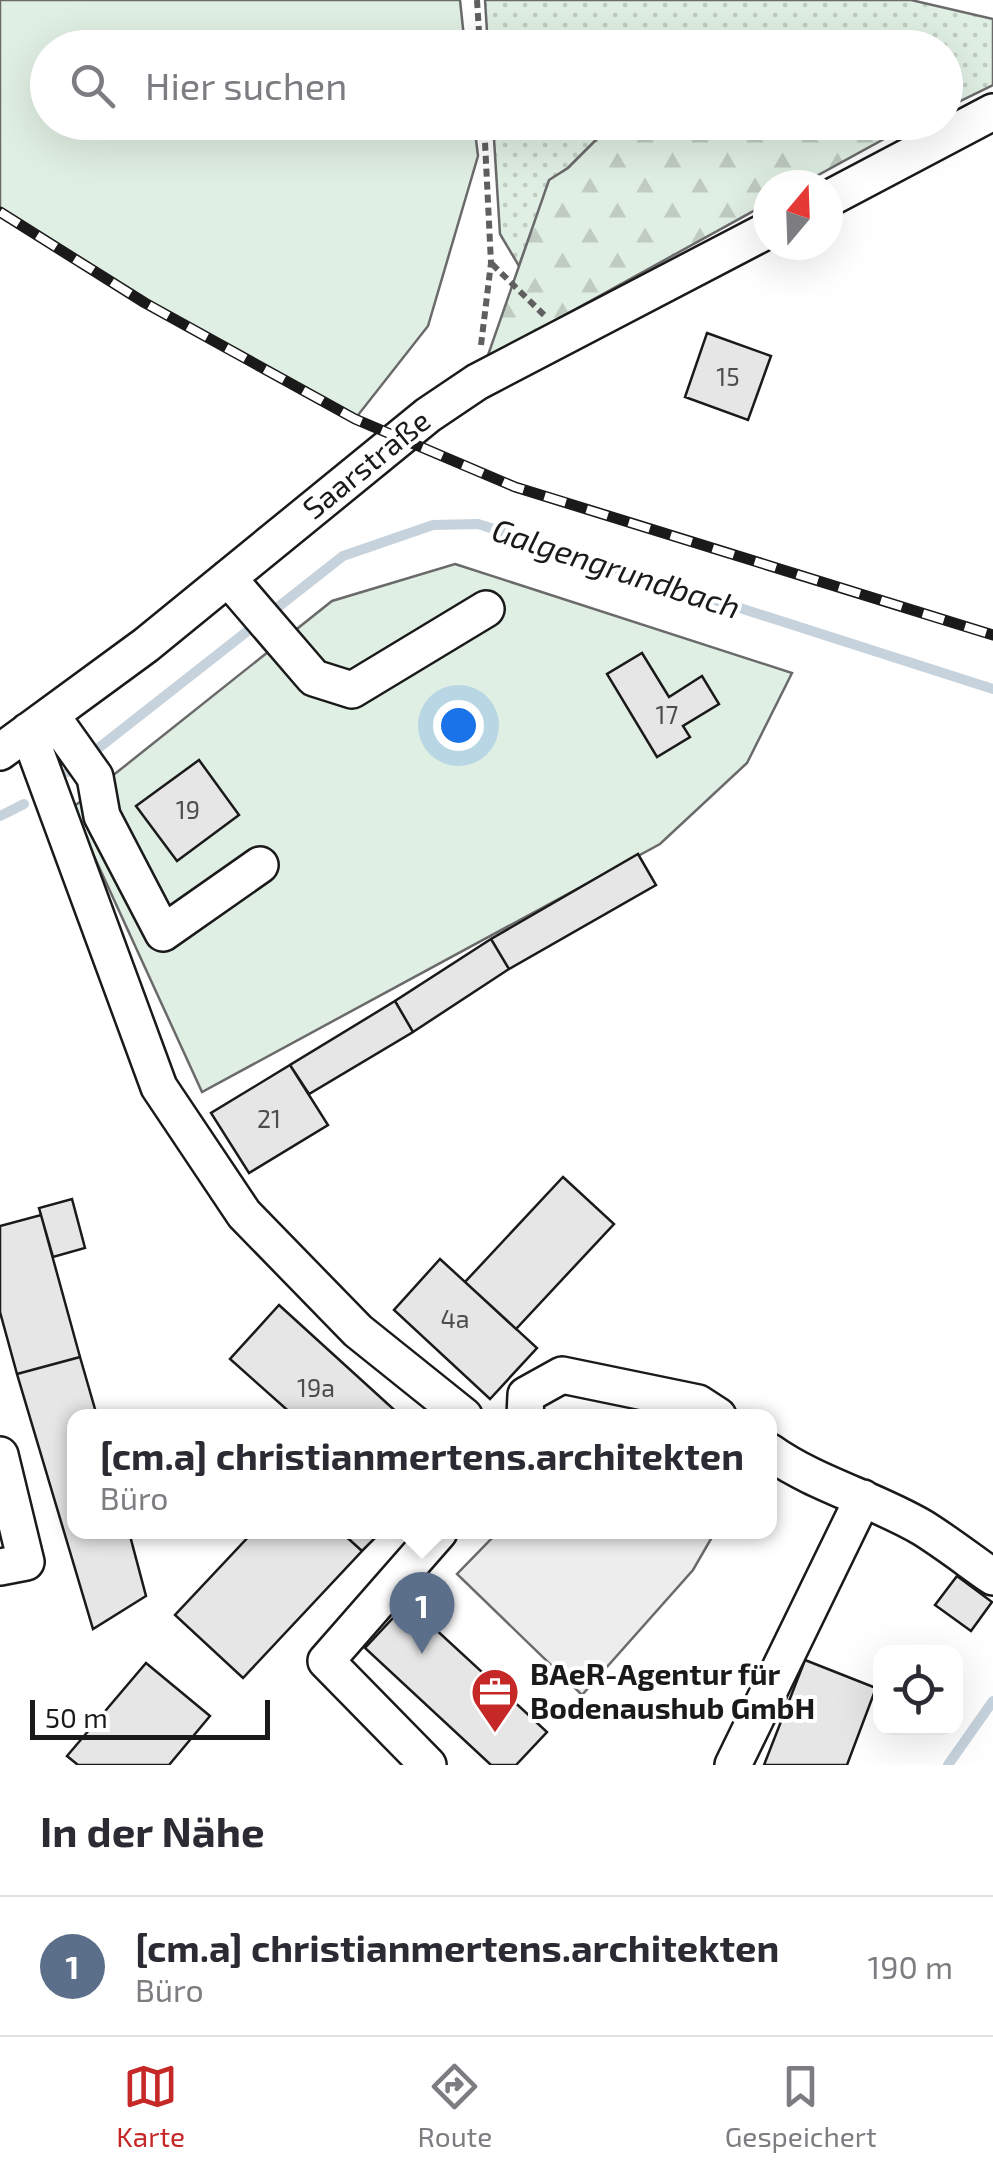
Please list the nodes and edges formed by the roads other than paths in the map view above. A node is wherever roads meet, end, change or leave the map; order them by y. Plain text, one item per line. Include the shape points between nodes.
1 (993, 112) edge
2 (963, 128) edge
3 (939, 140) edge
4 (843, 190) edge
5 (753, 238) edge
6 (239, 592) junction
7 (486, 609) dead end
8 (37, 735) edge
9 (260, 865) dead end
10 (455, 1409) edge
11 (525, 1409) edge
12 (708, 1409) edge
13 (0, 1455) edge
14 (777, 1457) edge
15 (777, 1486) edge
16 (848, 1491) junction
17 (433, 1539) edge
18 (0, 1568) edge
19 (993, 1577) edge
20 (428, 1765) edge
21 (732, 1765) edge

1 - 2 street
3 - 4 street
5 - 6 street, Saarstraße via 476,382 428,415
6 - 7 street via 314,678 352,690
6 - 8 street, Saarstraße via 146,644
8 - 9 street via 96,777 102,816 163,933
8 - 10 street via 159,1087 244,1214 358,1331
11 - 12 street via 526,1395 562,1376
13 - 18 street via 26,1562
14 - 16 street
15 - 16 street
16 - 19 street via 922,1528
16 - 21 street
17 - 20 street via 326,1660

